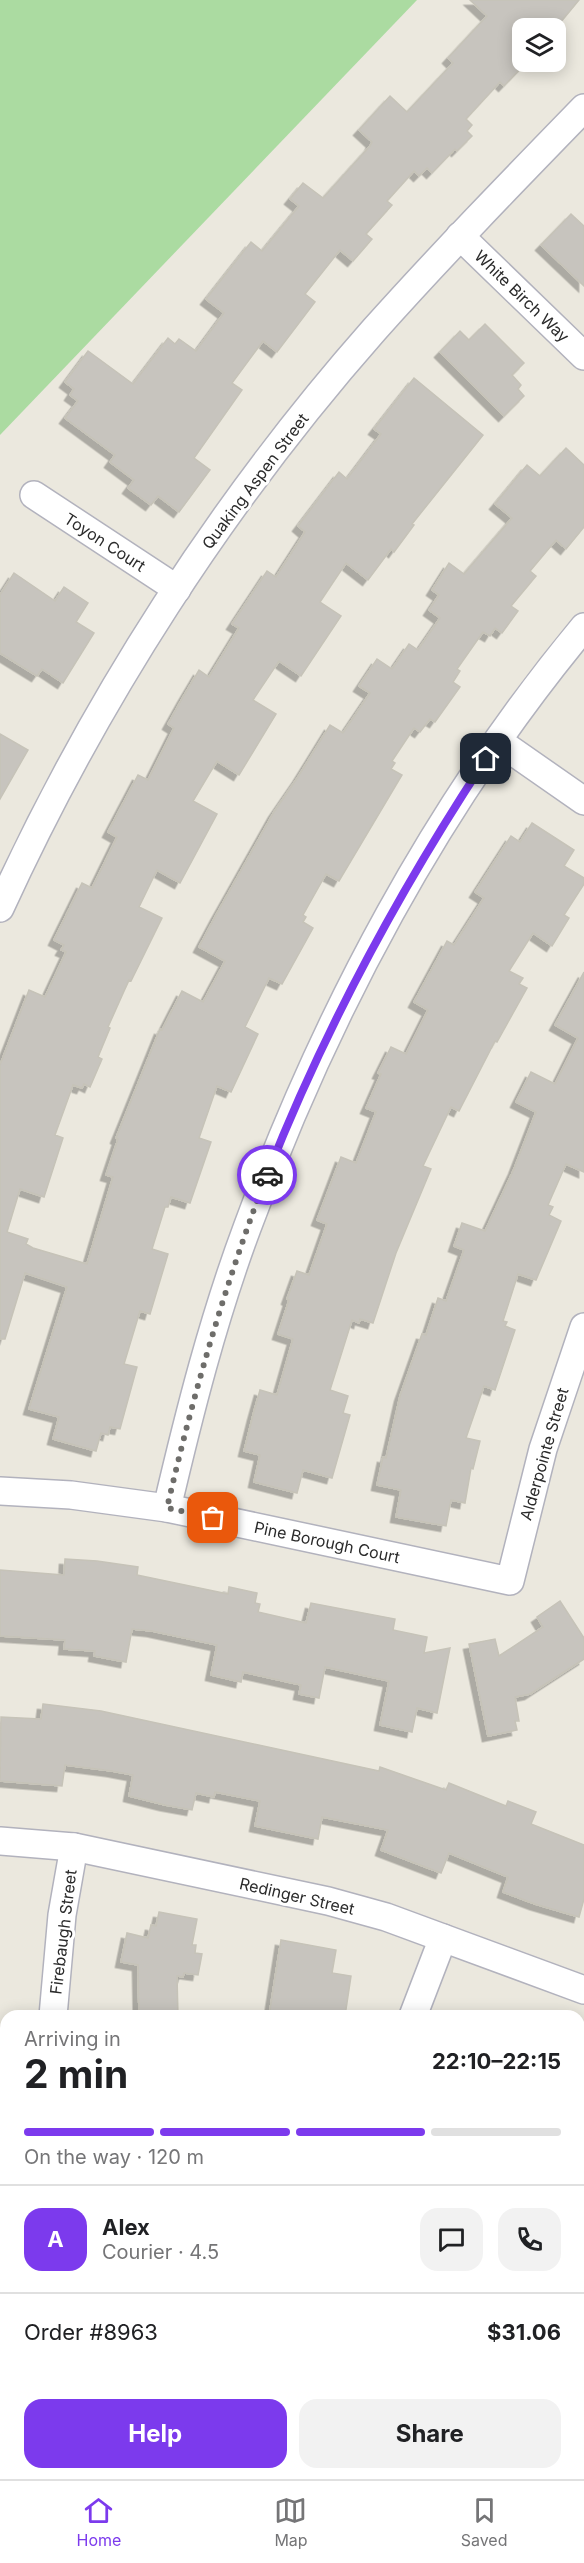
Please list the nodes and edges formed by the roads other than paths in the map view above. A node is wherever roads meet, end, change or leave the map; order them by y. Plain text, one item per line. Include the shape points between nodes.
1 (584, 108) edge
2 (460, 236) junction
3 (584, 356) edge
4 (34, 495) dead end
5 (177, 589) junction
6 (584, 627) edge
7 (498, 741) junction
8 (584, 801) edge
9 (8, 870) edge
10 (0, 908) edge
11 (584, 1327) edge
12 (0, 1491) edge
13 (167, 1508) junction
14 (510, 1581) joint
15 (0, 1841) edge
16 (74, 1847) junction
17 (443, 1938) junction
18 (584, 1990) edge
19 (54, 2010) edge
20 (415, 2010) edge

1 - 2 street, Quaking Aspen Street
2 - 3 street, White Birch Way
2 - 5 street, Quaking Aspen Street via 373,331 291,430
4 - 5 street, Toyon Court
5 - 9 street, Quaking Aspen Street via 109,698 47,811
6 - 7 street
7 - 8 street
7 - 13 street via 437,833 382,928 286,1126 246,1229 212,1334
9 - 10 street, Quaking Aspen Street
11 - 14 street, Alderpointe Street via 543,1449
12 - 13 street, Pine Borough Court via 71,1495
13 - 14 street, Pine Borough Court
15 - 16 street, Redinger Street
16 - 17 street, Redinger Street via 328,1901
16 - 19 street, Firebaugh Street via 62,1915
17 - 18 street, Redinger Street
17 - 20 street

